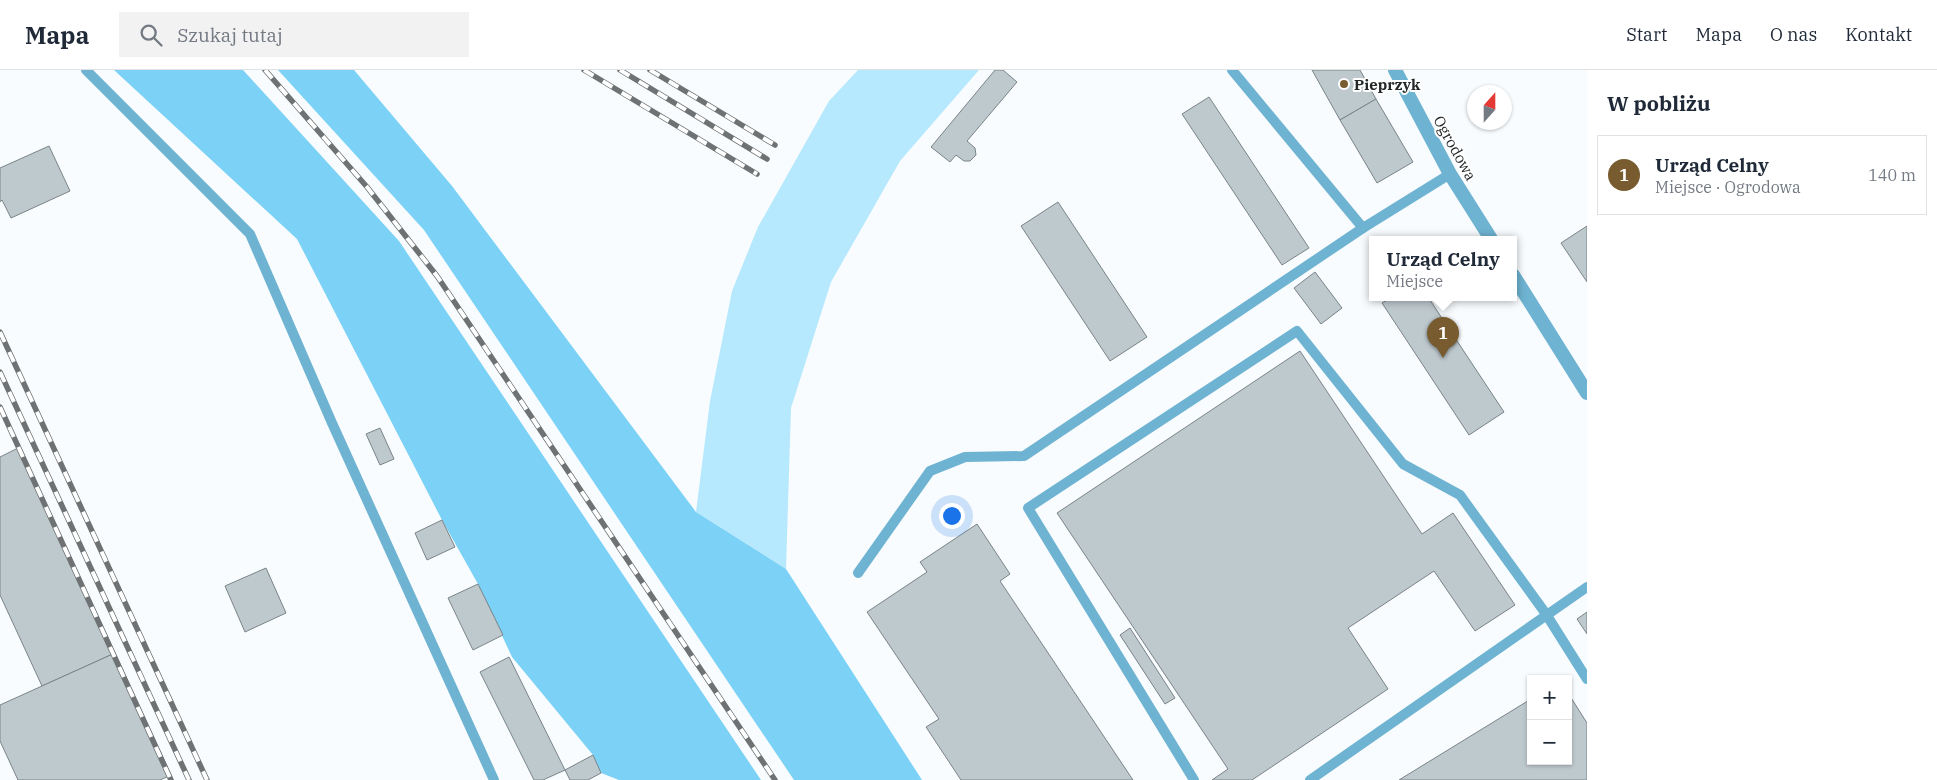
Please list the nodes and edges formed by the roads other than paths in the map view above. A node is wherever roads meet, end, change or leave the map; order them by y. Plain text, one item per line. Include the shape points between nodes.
1 (86, 70) edge
2 (1232, 70) edge
3 (1395, 70) edge
4 (1450, 174) junction
5 (1363, 228) junction
6 (1489, 236) edge
7 (1517, 281) edge
8 (1587, 393) edge
9 (858, 573) dead end
10 (1587, 587) edge
11 (1546, 614) junction
12 (1587, 679) edge
13 (494, 780) edge
14 (1194, 780) edge
15 (1310, 780) edge

1 - 13 lane via 250,234
2 - 5 lane
3 - 4 street, Ogrodowa
4 - 5 lane
4 - 6 street, Ogrodowa
5 - 9 lane via 1024,456 965,457 930,471
7 - 8 street
10 - 11 lane
11 - 12 lane
11 - 14 lane via 1460,495 1403,464 1297,331 1028,508
11 - 15 lane

